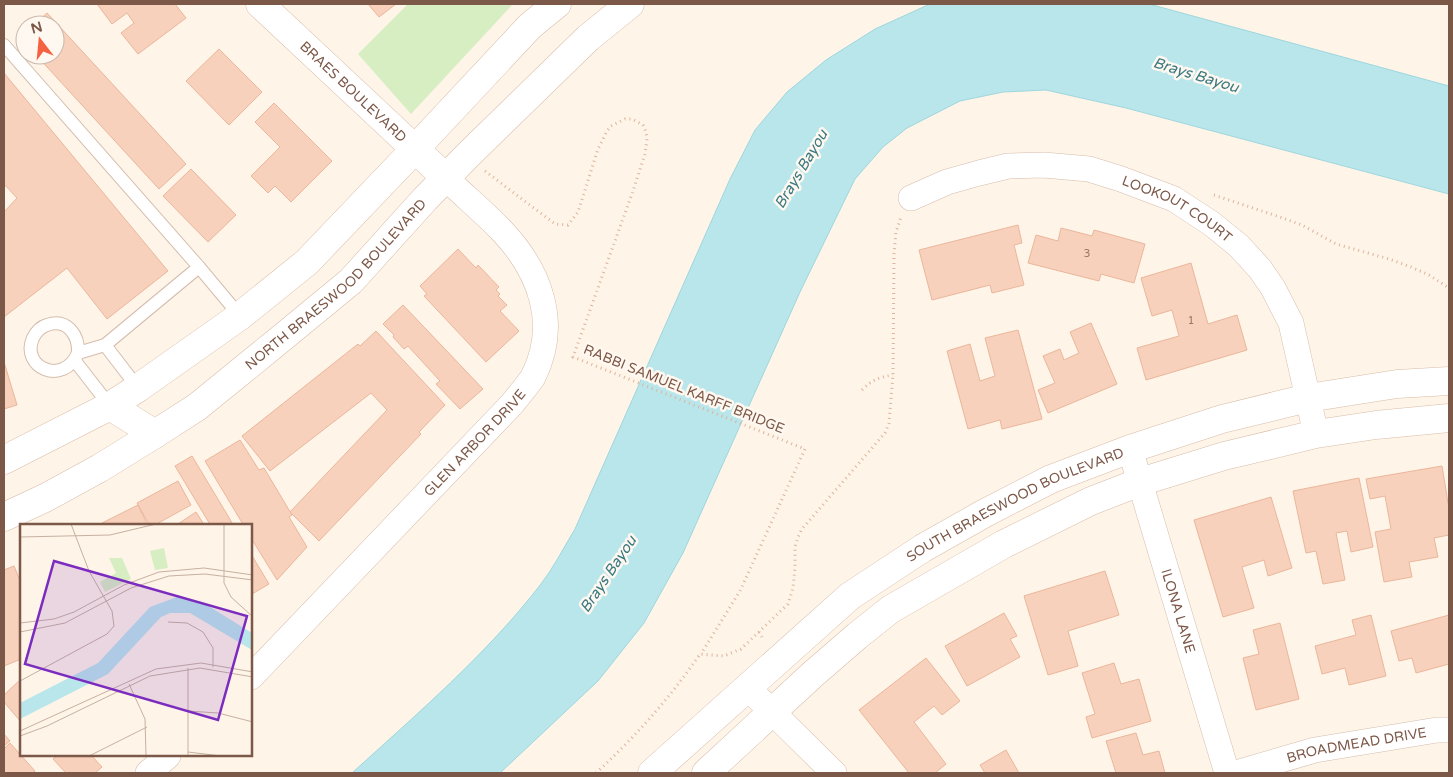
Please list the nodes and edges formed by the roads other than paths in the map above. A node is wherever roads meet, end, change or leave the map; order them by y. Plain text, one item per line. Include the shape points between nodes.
1 (260, 4) edge
2 (557, 4) edge
3 (630, 4) edge
4 (4, 45) edge
5 (415, 150) junction
6 (446, 178) junction
7 (911, 198) road end
8 (199, 267) junction
9 (240, 316) junction
10 (105, 345) junction
11 (1449, 381) edge
12 (138, 388) junction
13 (1308, 398) junction
14 (110, 406) junction
15 (1449, 418) edge
16 (155, 434) junction
17 (1316, 434) junction
18 (1130, 449) junction
19 (4, 460) edge
20 (1140, 482) junction
21 (4, 518) edge
22 (252, 677) edge
23 (747, 687) junction
24 (772, 712) junction
25 (1449, 730) edge
26 (167, 757) edge
27 (148, 773) edge
28 (652, 773) edge
29 (706, 773) edge
30 (834, 773) edge
31 (1227, 773) edge
32 (1236, 773) edge

1 - 5 main road, BRAES BOULEVARD
2 - 5 main road via 530,26
3 - 6 main road, NORTH BRAESWOOD BOULEVARD via 588,38
4 - 8 lane
5 - 6 main road, BRAES BOULEVARD
5 - 9 main road via 307,262
6 - 16 main road, NORTH BRAESWOOD BOULEVARD via 351,281 197,407
6 - 22 street, GLEN ARBOR DRIVE via 502,231 523,258 538,286 544,302 546,330 540,357 532,377 512,404
7 - 13 street, LOOKOUT COURT via 978,173 1008,166 1044,165 1089,169 1174,199 1212,224 1260,269 1290,323
8 - 9 lane
8 - 10 lane
9 - 12 main road
10 - 12 lane
10 - 14 lane via 76,357
11 - 13 main road, SOUTH BRAESWOOD BOULEVARD via 1397,384
12 - 14 main road
13 - 17 street, LOOKOUT COURT
13 - 18 main road, SOUTH BRAESWOOD BOULEVARD via 1222,419
14 - 16 main road
14 - 19 main road
15 - 17 main road, SOUTH BRAESWOOD BOULEVARD
16 - 21 main road, NORTH BRAESWOOD BOULEVARD via 100,468
17 - 20 main road, SOUTH BRAESWOOD BOULEVARD via 1224,456
18 - 20 street, ILONA LANE
18 - 23 main road, SOUTH BRAESWOOD BOULEVARD via 1050,479 923,548 850,596
20 - 24 main road, SOUTH BRAESWOOD BOULEVARD via 1091,501 1004,544 891,609
20 - 31 street, ILONA LANE
23 - 24 street
23 - 28 main road, SOUTH BRAESWOOD BOULEVARD
24 - 29 main road, SOUTH BRAESWOOD BOULEVARD
24 - 30 street
25 - 32 street, BROADMEAD DRIVE via 1315,750
26 - 27 street

